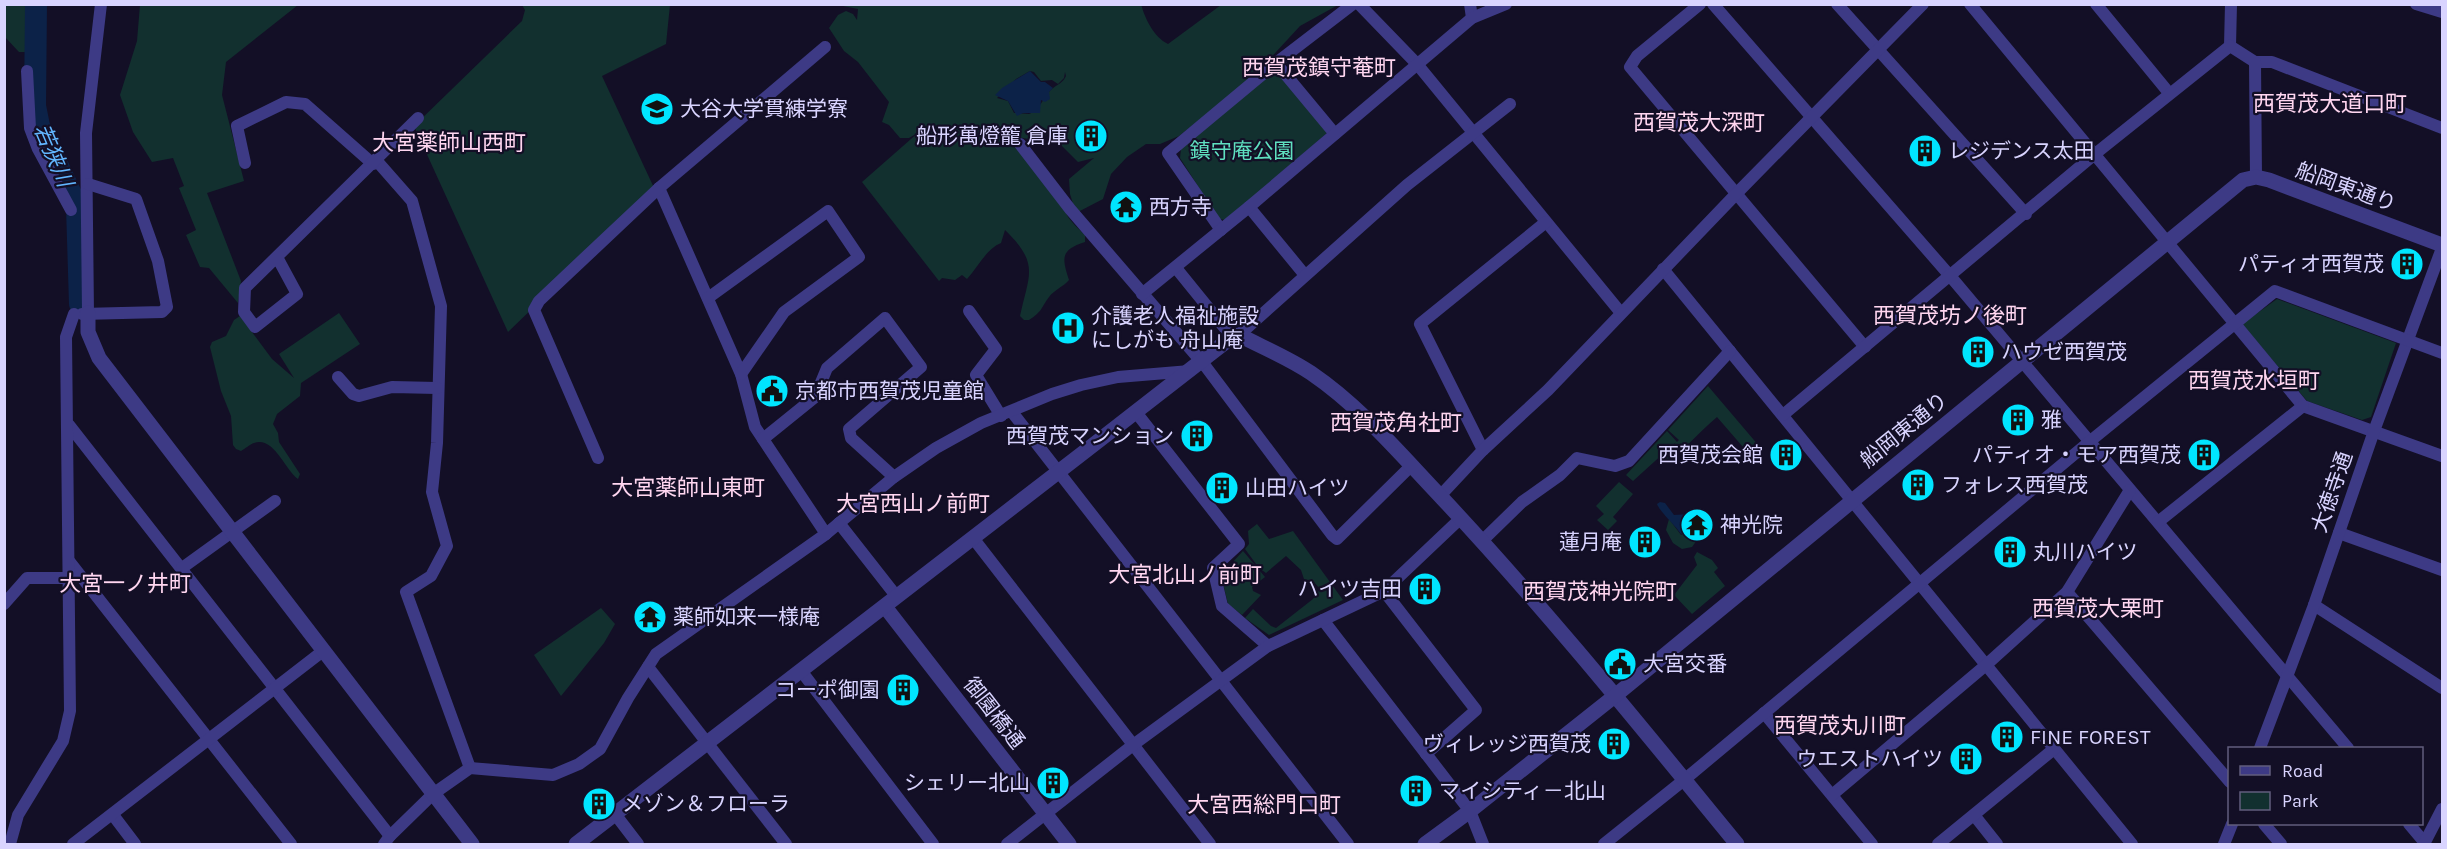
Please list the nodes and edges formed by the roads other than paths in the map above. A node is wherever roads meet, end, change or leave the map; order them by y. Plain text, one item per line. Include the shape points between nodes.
1 (101, 4) edge
2 (1353, 4) edge
3 (1359, 4) edge
4 (1470, 4) edge
5 (1506, 4) edge
6 (1700, 4) edge
7 (1713, 4) edge
8 (1837, 4) edge
9 (1923, 4) edge
10 (1970, 4) edge
11 (2096, 4) edge
12 (2231, 4) edge
13 (2416, 4) edge
14 (2442, 12) edge
15 (1472, 18) junction
16 (2230, 46) junction
17 (825, 47) dead end
18 (1878, 49) junction
19 (2255, 62) junction
20 (1276, 63) junction
21 (1417, 64) junction
22 (27, 71) dead end
23 (2169, 93) junction
24 (1510, 104) dead end
25 (1811, 117) junction
26 (418, 118) dead end
27 (2442, 128) edge
28 (1474, 133) junction
29 (1335, 134) junction
30 (1020, 144) dead end
31 (2095, 154) junction
32 (374, 162) junction
33 (245, 163) dead end
34 (2256, 177) junction
35 (88, 184) junction
36 (658, 188) junction
37 (1737, 193) junction
38 (1250, 207) junction
39 (2026, 214) junction
40 (78, 215) junction
41 (1546, 222) junction
42 (1221, 230) junction
43 (2167, 240) junction
44 (2442, 247) edge
45 (277, 258) junction
46 (1176, 268) junction
47 (1663, 269) junction
48 (1304, 274) junction
49 (1951, 277) junction
50 (1142, 294) junction
51 (708, 298) junction
52 (969, 310) dead end
53 (1621, 313) junction
54 (80, 314) junction
55 (2236, 324) junction
56 (1235, 336) junction
57 (2409, 339) junction
58 (1865, 346) junction
59 (1730, 351) junction
60 (2442, 353) edge
61 (2021, 361) junction
62 (1195, 366) junction
63 (741, 374) junction
64 (338, 377) dead end
65 (437, 387) junction
66 (2303, 406) junction
67 (1135, 411) junction
68 (1006, 414) junction
69 (1783, 415) junction
70 (69, 425) junction
71 (2374, 431) junction
72 (763, 439) junction
73 (2089, 442) junction
74 (1483, 450) junction
75 (2442, 456) edge
76 (598, 458) dead end
77 (1412, 465) junction
78 (1058, 471) junction
79 (894, 477) junction
80 (2130, 490) junction
81 (1440, 496) junction
82 (1852, 500) junction
83 (274, 501) dead end
84 (1461, 518) junction
85 (2158, 522) junction
86 (839, 523) junction
87 (232, 532) junction
88 (2339, 533) junction
89 (826, 534) junction
90 (973, 538) junction
91 (1482, 541) junction
92 (69, 561) junction
93 (182, 568) junction
94 (2442, 570) edge
95 (68, 578) junction
96 (1920, 583) junction
97 (1384, 591) junction
98 (2067, 592) junction
99 (891, 602) junction
100 (4, 604) edge
101 (2314, 605) junction
102 (1323, 620) junction
103 (1268, 646) junction
104 (323, 651) junction
105 (1986, 665) junction
106 (648, 667) junction
107 (802, 672) junction
108 (2288, 675) junction
109 (1220, 680) junction
110 (2442, 688) edge
111 (275, 689) junction
112 (1616, 695) junction
113 (1764, 712) junction
114 (208, 739) junction
115 (708, 744) junction
116 (1133, 745) junction
117 (2260, 747) edge
118 (2347, 747) edge
119 (2054, 749) junction
120 (1426, 754) junction
121 (470, 768) junction
122 (1684, 780) junction
123 (2228, 781) edge
124 (433, 795) junction
125 (1832, 795) junction
126 (2442, 809) edge
127 (1470, 812) junction
128 (615, 814) junction
129 (113, 815) junction
130 (1046, 815) junction
131 (1974, 815) junction
132 (2232, 825) edge
133 (2265, 825) edge
134 (2410, 825) edge
135 (387, 840) edge
136 (1607, 843) edge
137 (10, 844) edge
138 (74, 844) edge
139 (135, 844) edge
140 (291, 844) edge
141 (472, 844) edge
142 (576, 844) edge
143 (638, 844) edge
144 (786, 844) edge
145 (933, 844) edge
146 (1007, 844) edge
147 (1069, 844) edge
148 (1210, 844) edge
149 (1348, 844) edge
150 (1425, 844) edge
151 (1483, 844) edge
152 (1737, 844) edge
153 (1872, 844) edge
154 (1938, 844) edge
155 (1997, 844) edge
156 (2132, 844) edge
157 (2224, 844) edge
158 (2281, 844) edge
159 (2425, 844) edge

1 - 35 street via 86,133
2 - 20 street
3 - 21 street
4 - 15 street
5 - 15 street
6 - 37 street via 1637,56 1630,67
7 - 25 street
8 - 18 street
9 - 18 street
10 - 31 street
11 - 23 street
12 - 16 street
13 - 14 street
15 - 21 street
16 - 19 street
16 - 23 street
17 - 36 street
18 - 25 street
18 - 39 street
19 - 27 street via 2272,62
19 - 34 street
20 - 29 street
20 - 42 street via 1168,153
21 - 28 street
21 - 29 street
22 - 40 street via 30,128 38,149
23 - 31 street
24 - 28 street
25 - 37 street
25 - 49 street
26 - 32 street
28 - 41 street
28 - 48 street
29 - 38 street
30 - 50 street
31 - 39 street
31 - 43 street
32 - 33 street via 305,104 286,102 237,126
32 - 45 street
32 - 65 street via 412,201 430,265 441,306
34 - 43 street, 船岡東通り via 2231,188
34 - 44 street, 船岡東通り
35 - 40 street
35 - 54 street via 136,198 158,261 167,307 162,312
36 - 51 street
36 - 76 street via 534,310
37 - 47 street
37 - 58 street
38 - 42 street
38 - 48 street
39 - 49 street
40 - 54 street
41 - 53 street
41 - 74 street via 1420,324
42 - 46 street
43 - 55 street
43 - 61 street, 船岡東通り
44 - 57 street, 大徳寺通
45 - 45 street via 297,294 255,327 244,312 245,288
46 - 50 street
46 - 56 street
47 - 53 street
47 - 59 street
48 - 56 street
49 - 58 street
49 - 61 street
50 - 62 street
51 - 63 street
51 - 63 street via 828,211 860,257 783,312
52 - 68 street via 996,349 976,375
53 - 74 street via 1548,390
54 - 70 street via 66,337
54 - 87 street via 99,358
55 - 57 street via 2276,291
55 - 66 street
55 - 73 street
56 - 62 street
56 - 77 street via 1309,372 1365,418
57 - 60 street
57 - 71 street, 大徳寺通
58 - 69 street
59 - 69 street
59 - 91 street via 1629,461 1615,466 1577,458 1522,502
61 - 73 street
61 - 82 street, 船岡東通り
62 - 67 street
62 - 68 street via 1081,385
62 - 77 street via 1337,539
63 - 72 street via 755,427
64 - 65 street via 359,396 392,387
65 - 121 street via 432,492 447,546 431,576 406,592
66 - 71 street
66 - 85 street
67 - 78 street
67 - 103 street via 1239,544 1213,568 1222,606
68 - 78 street
68 - 79 street via 936,448
69 - 82 street
70 - 92 street
70 - 93 street
71 - 75 street
71 - 88 street, 大徳寺通
72 - 79 street via 815,397 826,368 885,318 921,367 849,429 851,438
72 - 89 street
73 - 80 street
73 - 96 street
74 - 81 street
77 - 81 street
78 - 90 street
78 - 109 street
79 - 86 street
80 - 85 street
80 - 98 street
81 - 84 street
82 - 96 street
82 - 112 street, 船岡東通り
83 - 87 street
84 - 91 street
84 - 97 street
85 - 108 street
86 - 89 street
86 - 99 street
87 - 93 street
87 - 104 street
88 - 94 street
88 - 101 street, 大徳寺通
89 - 106 street via 656,654
90 - 99 street
90 - 116 street
91 - 112 street
92 - 95 street
92 - 114 street
93 - 111 street
95 - 100 street via 27,578
95 - 137 street via 70,711 63,741 18,815
96 - 105 street
96 - 113 street
97 - 102 street
97 - 120 street via 1476,710
98 - 105 street
98 - 123 street
99 - 107 street
99 - 130 street, 御園橋通
101 - 108 street, 大徳寺通
101 - 110 street
102 - 103 street
102 - 120 street
103 - 109 street
104 - 111 street
104 - 124 street
105 - 119 street
105 - 125 street
106 - 115 street
106 - 121 street via 600,748 579,764 553,775
107 - 115 street
107 - 145 street
108 - 117 street, 大徳寺通
108 - 118 street
109 - 116 street
109 - 149 street
111 - 114 street
111 - 135 street
112 - 122 street
112 - 127 street, 船岡東通り
113 - 122 street
113 - 125 street
114 - 129 street
114 - 140 street
115 - 128 street
115 - 144 street
116 - 130 street
116 - 148 street
119 - 131 street
119 - 156 street
120 - 127 street
121 - 124 street
122 - 136 street
122 - 152 street
124 - 135 street
124 - 141 street
125 - 153 street
126 - 159 street
127 - 150 street, 船岡東通り
127 - 151 street
128 - 142 street
128 - 143 street
129 - 138 street
129 - 139 street
130 - 146 street
130 - 147 street, 御園橋通
131 - 154 street
131 - 155 street
132 - 157 street
133 - 158 street
134 - 159 street

